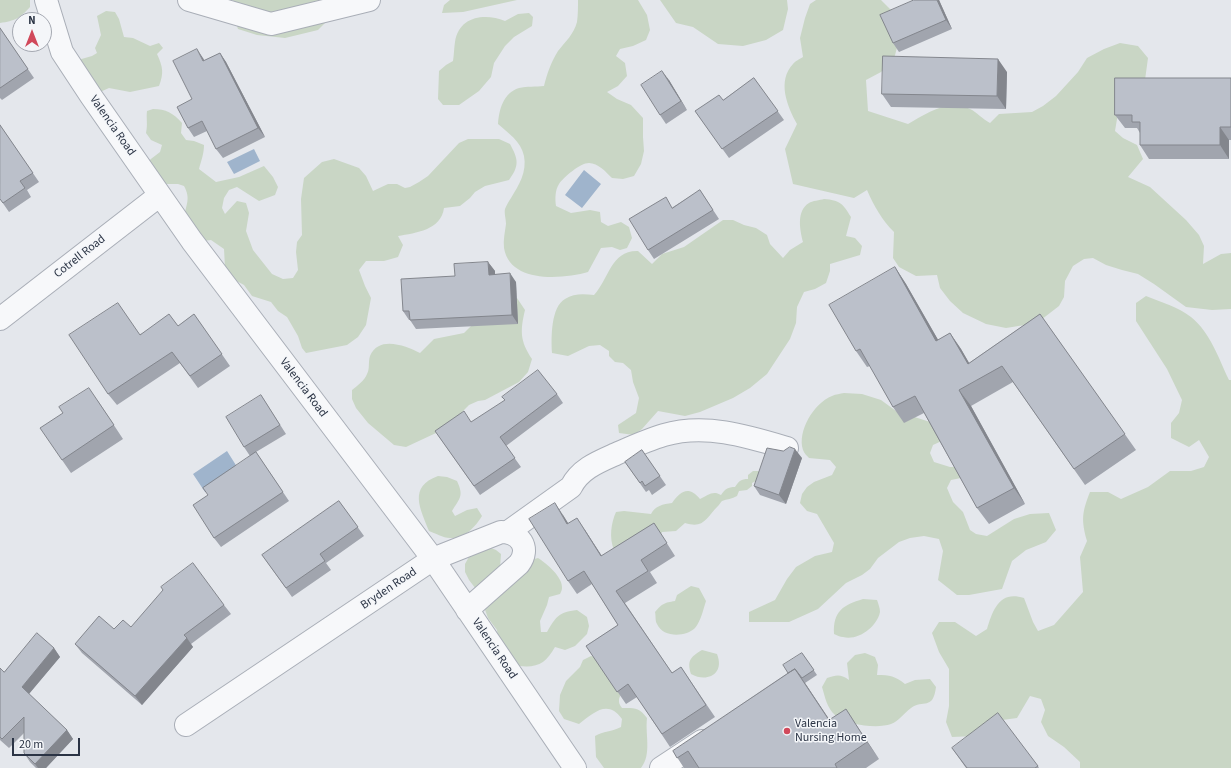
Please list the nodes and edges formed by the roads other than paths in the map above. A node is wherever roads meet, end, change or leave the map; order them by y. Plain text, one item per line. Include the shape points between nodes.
1 (46, 0) edge
2 (189, 0) edge
3 (369, 0) edge
4 (160, 195) junction
5 (0, 319) edge
6 (786, 448) edge
7 (508, 532) junction
8 (433, 559) junction
9 (467, 610) junction
10 (186, 725) dead end
11 (718, 730) edge
12 (575, 768) edge
13 (661, 768) edge

1 - 4 street, Valencia Road via 62,52
2 - 3 street via 271,24
4 - 5 street, Cotrell Road
4 - 8 street, Valencia Road
6 - 7 street via 753,438 713,431 682,431 664,435 595,463 575,478 571,487
7 - 8 street, Bryden Road via 501,532
7 - 9 street via 521,540 523,559
8 - 9 street, Valencia Road
8 - 10 street, Bryden Road
9 - 12 street, Valencia Road
11 - 13 street

